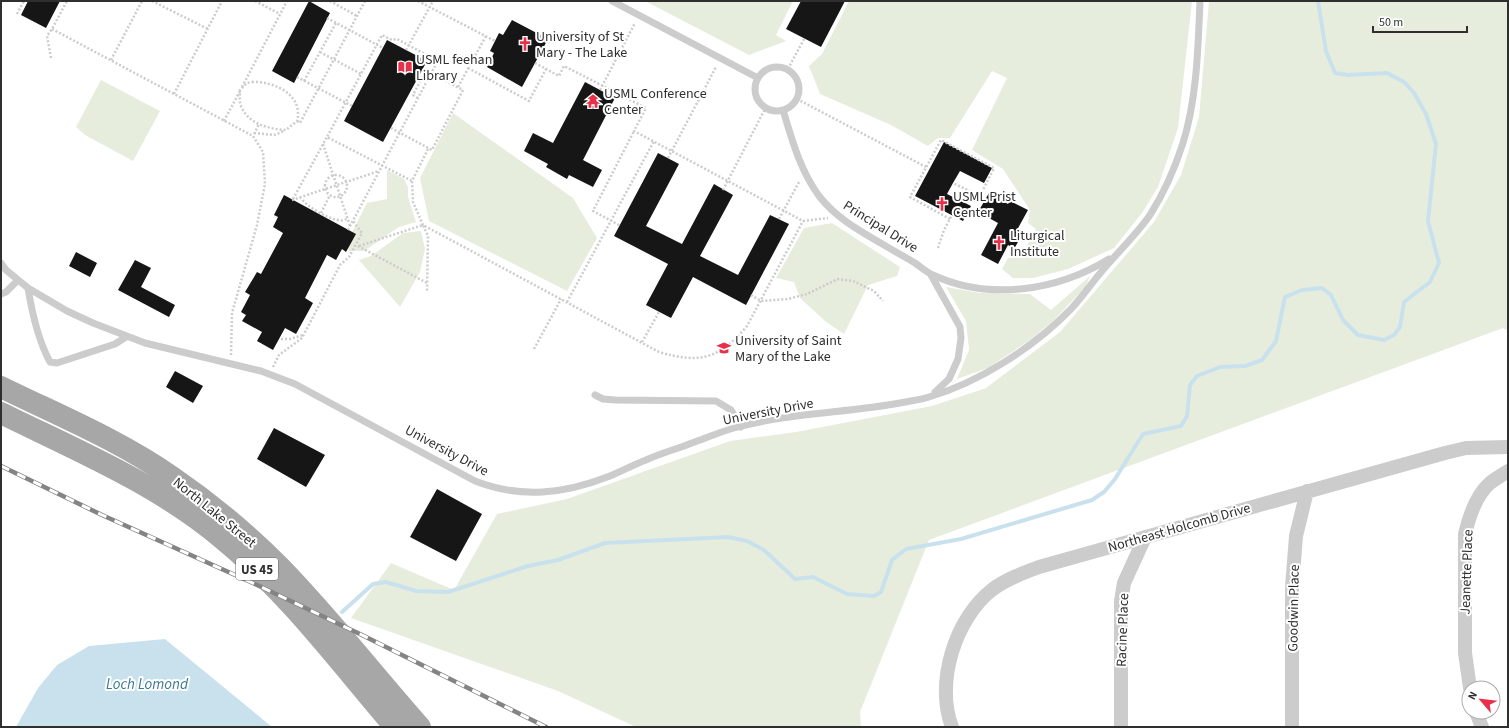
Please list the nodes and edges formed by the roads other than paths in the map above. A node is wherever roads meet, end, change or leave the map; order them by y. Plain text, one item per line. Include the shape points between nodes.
1 (612, 1) edge
2 (1200, 1) edge
3 (758, 78) junction
4 (783, 110) junction
5 (1116, 255) junction
6 (1, 263) edge
7 (931, 274) junction
8 (18, 280) junction
9 (28, 288) junction
10 (1, 294) edge
11 (126, 336) junction
12 (1, 386) edge
13 (595, 395) dead end
14 (929, 397) junction
15 (1, 413) edge
16 (742, 427) junction
17 (1508, 447) edge
18 (1508, 471) edge
19 (1307, 491) junction
20 (1145, 537) junction
21 (1469, 680) edge
22 (950, 722) edge
23 (395, 727) edge
24 (420, 727) edge
25 (1121, 727) edge
26 (1292, 727) edge

1 - 3 lane
2 - 5 lane, University Drive via 1194,92 1183,145 1166,186 1150,215
3 - 4 lane via 758,99 775,111
3 - 4 lane via 769,68 776,67 788,69 795,75 799,89 797,99
4 - 7 lane, Principal Drive via 804,171 820,197 838,217
5 - 7 lane via 1068,279 1046,286 1018,290 979,288
5 - 14 lane, University Drive via 1071,309 1035,342 974,380
6 - 8 lane, University Drive
7 - 14 lane via 960,327 962,338 958,359 949,379
8 - 9 lane, University Drive
8 - 10 lane
9 - 11 lane, University Drive via 93,323
9 - 11 lane via 44,352 50,362 57,363 115,344
11 - 16 lane, University Drive via 269,374 295,384 475,481 507,491 528,493 570,488
12 - 24 main road, North Lake Street / US 45 via 149,463 221,514 293,581
13 - 16 lane via 602,399 615,400 716,401 731,410
14 - 16 lane, University Drive
15 - 23 main road, North Lake Street / US 45 via 149,488 224,540 267,579 308,623
17 - 19 street, Northeast Holcomb Drive via 1466,448
18 - 21 street, Jeanette Place via 1489,484 1480,495 1469,518 1465,534 1465,653
19 - 20 street, Northeast Holcomb Drive
19 - 26 street, Goodwin Place via 1296,536 1292,587
20 - 22 street, Northeast Holcomb Drive via 1014,576 985,596 958,633 951,654 946,705
20 - 25 street, Racine Place via 1124,582 1121,601

